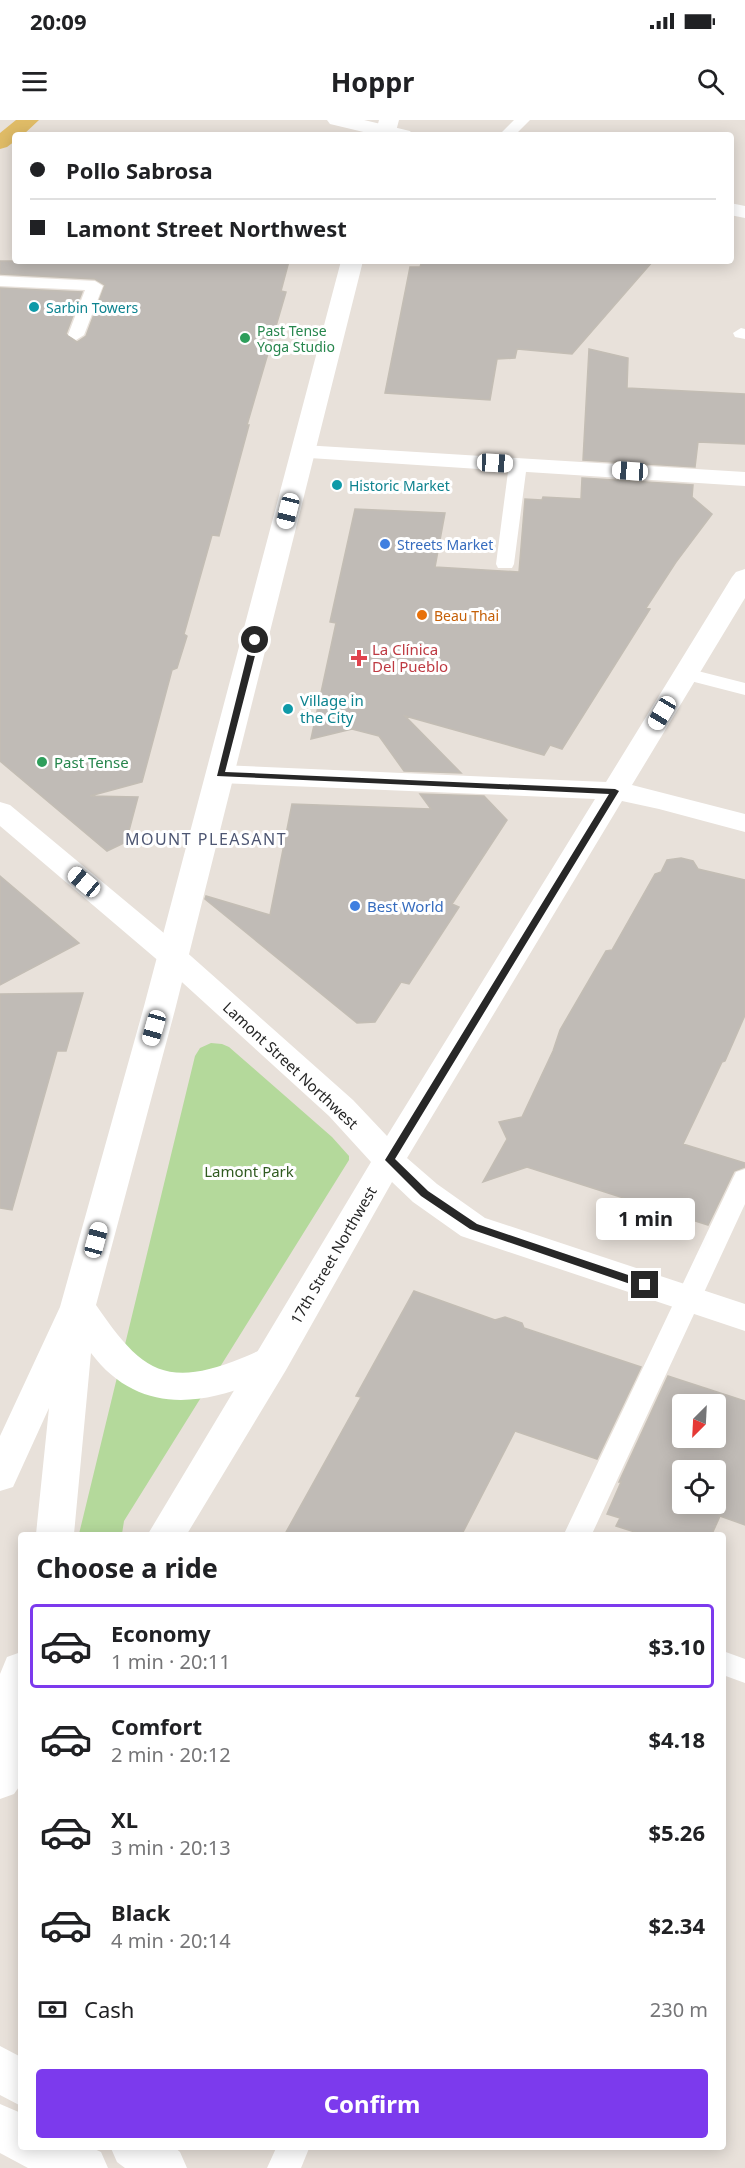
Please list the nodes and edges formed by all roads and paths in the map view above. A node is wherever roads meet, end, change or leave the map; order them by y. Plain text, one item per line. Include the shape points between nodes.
1 (29, 120) edge
2 (337, 120) edge
3 (523, 120) edge
4 (391, 130) edge
5 (14, 132) edge
6 (509, 132) edge
7 (12, 133) edge
8 (0, 143) edge
9 (351, 264) edge
10 (0, 281) edge
11 (76, 335) dead end
12 (303, 452) junction
13 (518, 464) junction
14 (745, 479) edge
15 (505, 564) dead end
16 (745, 577) edge
17 (686, 674) junction
18 (745, 689) edge
19 (220, 774) junction
20 (615, 791) junction
21 (0, 811) edge
22 (745, 823) edge
23 (172, 956) junction
24 (390, 1160) junction
25 (745, 1179) edge
26 (687, 1299) junction
27 (78, 1307) junction
28 (745, 1318) edge
29 (273, 1360) junction
30 (10, 1433) edge
31 (0, 1476) edge
32 (55, 1532) edge
33 (168, 1532) edge
34 (579, 1532) edge
35 (726, 1664) edge
36 (745, 1671) edge
37 (18, 1681) edge
38 (0, 1752) edge
39 (18, 1754) edge
40 (0, 1781) edge
41 (0, 2068) edge
42 (18, 2082) edge
43 (0, 2126) edge
44 (18, 2138) edge
45 (29, 2150) edge
46 (41, 2150) edge
47 (139, 2150) edge
48 (292, 2150) edge
49 (43, 2168) edge
50 (85, 2168) edge
51 (164, 2168) edge
52 (284, 2168) edge

1 - 5 main road
2 - 4 street
3 - 6 lane
7 - 8 main road
9 - 12 street
10 - 11 lane via 94,286
12 - 13 street
12 - 19 street
13 - 14 street
13 - 15 lane
16 - 17 street, 17th Street Northwest
17 - 18 lane
17 - 20 street, 17th Street Northwest
19 - 20 street
19 - 23 street
20 - 22 street
20 - 24 street, 17th Street Northwest
21 - 23 street, Lamont Street Northwest
23 - 24 street, Lamont Street Northwest via 341,1108
23 - 27 street
24 - 26 street, Lamont Street Northwest via 425,1193 473,1227
24 - 29 street, 17th Street Northwest
25 - 26 lane
26 - 28 street, Lamont Street Northwest
26 - 34 lane
27 - 29 street via 120,1363 162,1385 186,1389 213,1384
27 - 30 street
27 - 32 street
29 - 33 street, 17th Street Northwest
30 - 31 street
35 - 36 lane
37 - 38 street
39 - 40 street
41 - 42 street
43 - 44 street
45 - 49 street
46 - 50 street
47 - 51 street
48 - 52 lane

